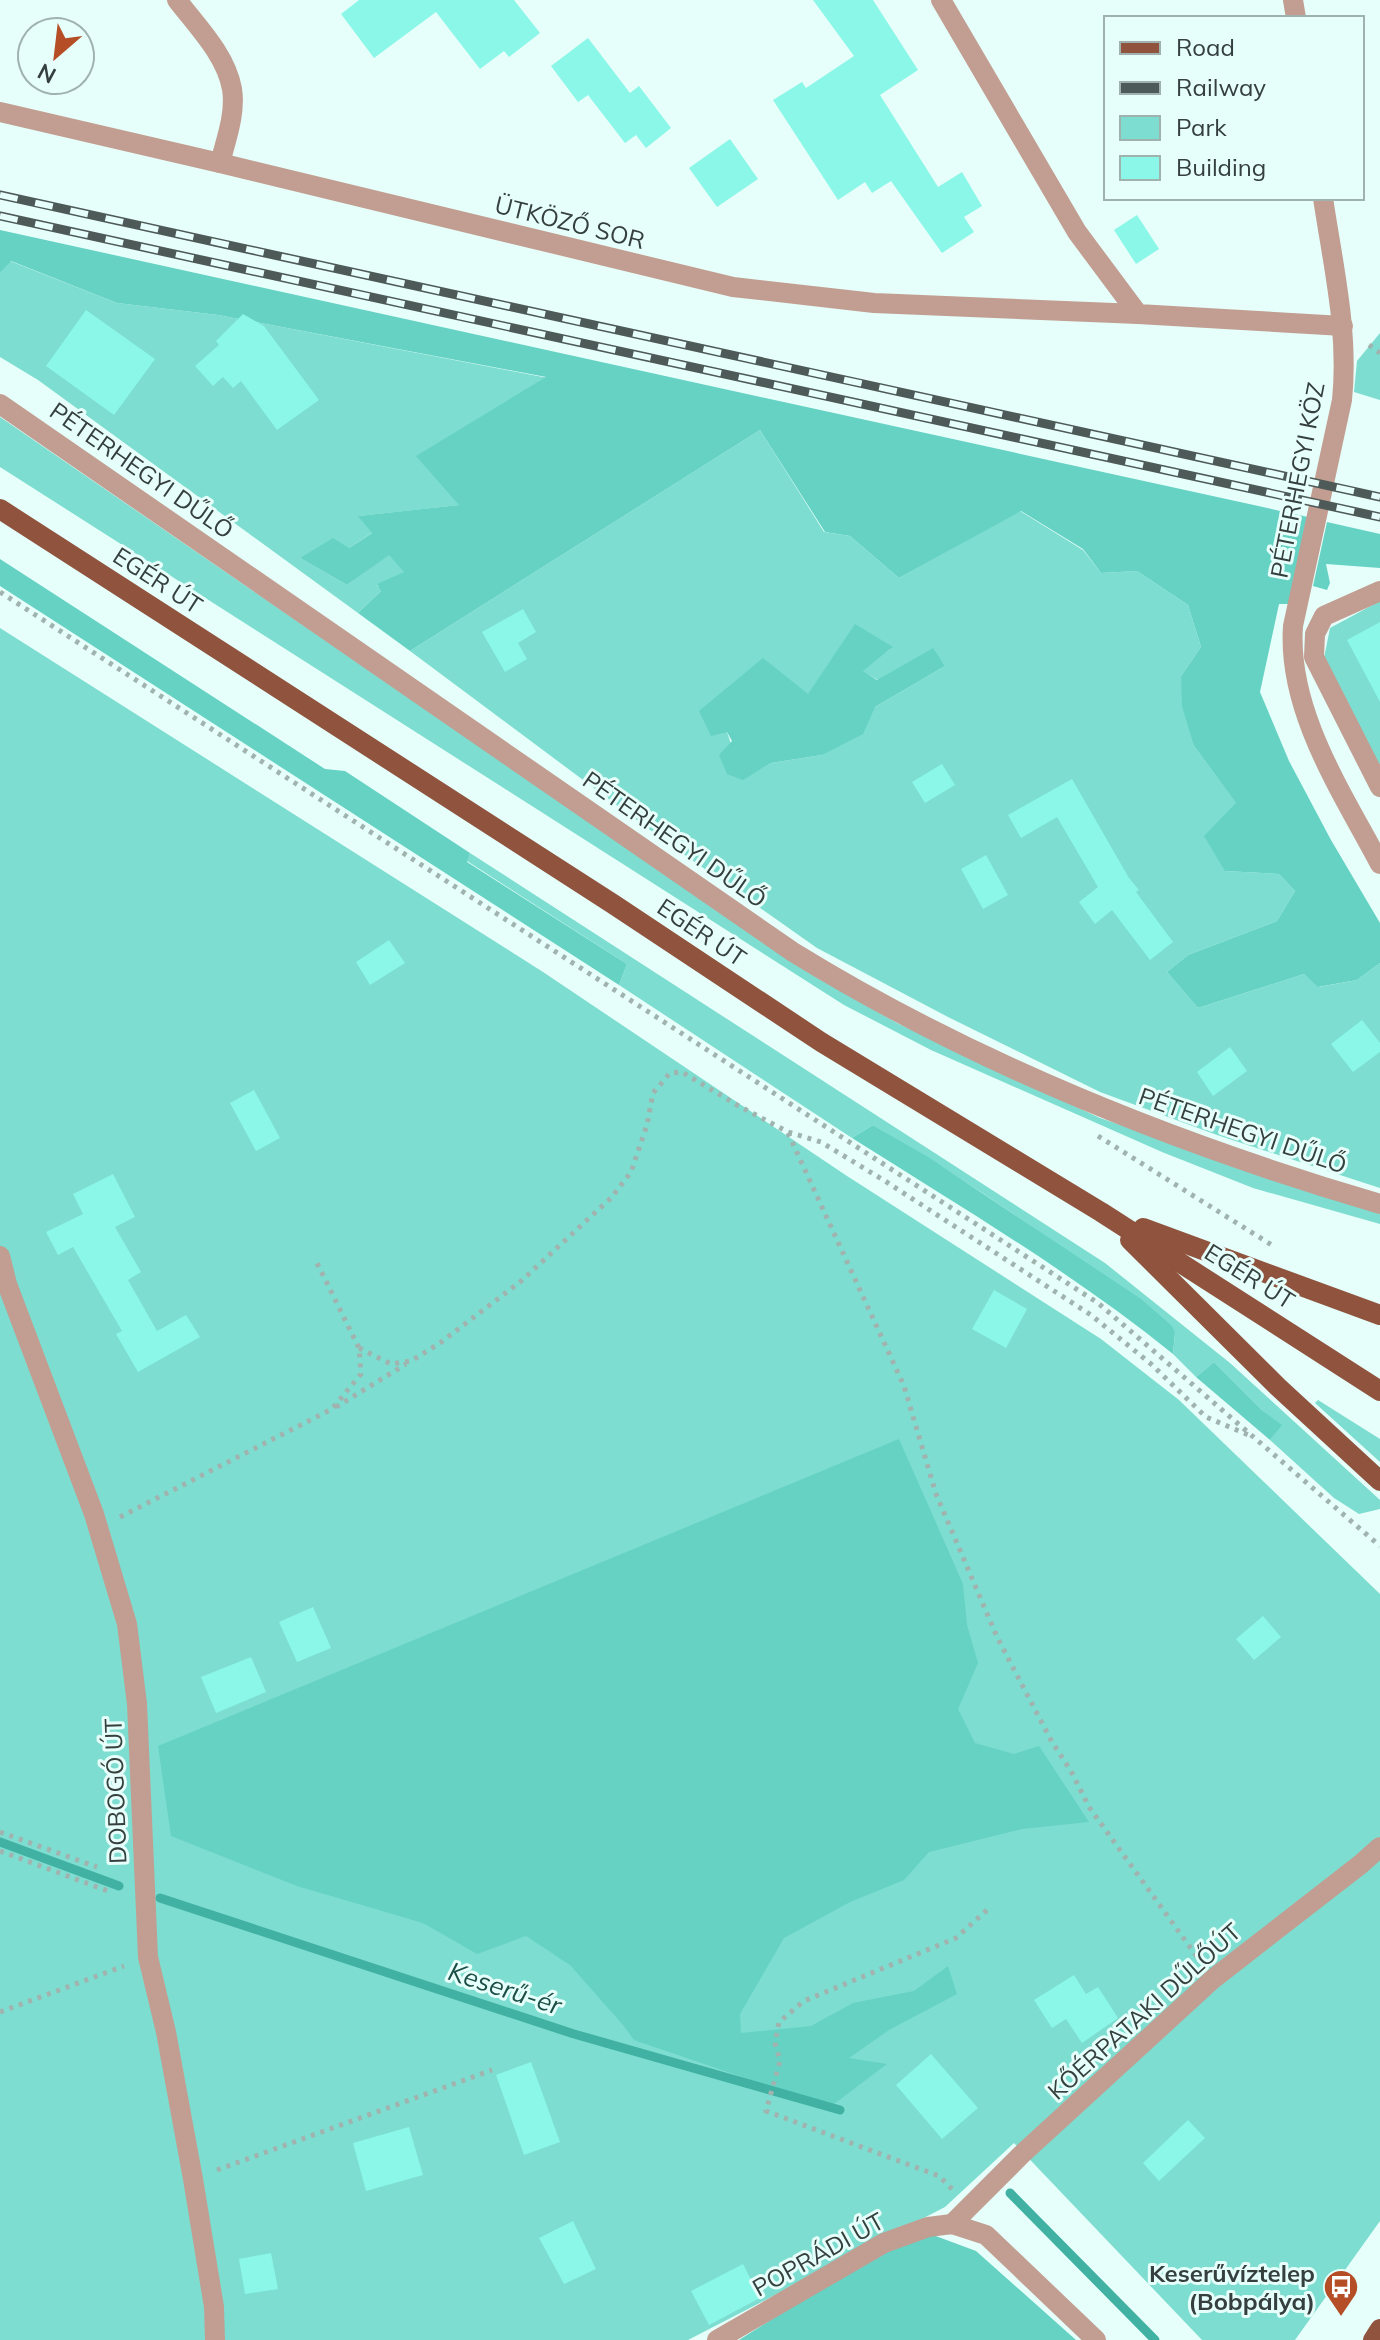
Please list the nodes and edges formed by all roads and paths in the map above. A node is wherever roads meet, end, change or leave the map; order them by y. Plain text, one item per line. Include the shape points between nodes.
1 (177, 0) edge
2 (941, 0) edge
3 (0, 112) edge
4 (220, 163) junction
5 (1323, 200) edge
6 (1138, 314) junction
7 (1343, 326) junction
8 (0, 404) edge
9 (0, 509) edge
10 (1380, 591) edge
11 (0, 592) edge
12 (1380, 787) edge
13 (1380, 864) edge
14 (1090, 1131) dead end
15 (788, 1132) junction
16 (1380, 1204) edge
17 (1101, 1212) junction
18 (1283, 1252) dead end
19 (0, 1256) edge
20 (317, 1263) dead end
21 (1380, 1315) edge
22 (359, 1348) junction
23 (411, 1361) junction
24 (1380, 1391) edge
25 (332, 1409) junction
26 (1256, 1438) junction
27 (1380, 1481) edge
28 (97, 1529) junction
29 (1380, 1546) edge
30 (0, 1832) edge
31 (1380, 1847) edge
32 (0, 1851) edge
33 (97, 1867) dead end
34 (108, 1891) dead end
35 (987, 1910) dead end
36 (148, 1957) junction
37 (1213, 1979) junction
38 (0, 2012) edge
39 (492, 2070) dead end
40 (193, 2179) junction
41 (970, 2206) junction
42 (952, 2224) junction
43 (1380, 2329) edge
44 (215, 2340) edge
45 (717, 2340) edge
46 (1096, 2340) edge
47 (1373, 2340) edge

1 - 4 street via 218,53 232,89
2 - 6 street via 1077,232
3 - 4 street, ÜTKÖZŐ SOR
4 - 6 street, ÜTKÖZŐ SOR via 733,287 874,303
5 - 7 street, PÉTERHEGYI KÖZ
6 - 7 street
7 - 13 street, PÉTERHEGYI KÖZ via 1342,400 1293,626 1292,653 1310,724
8 - 16 street, PÉTERHEGYI DŰLŐ via 852,988 1090,1103
9 - 17 main road, EGÉR ÚT via 821,1042
10 - 12 street via 1324,616 1313,647 1318,670
11 - 26 path via 1098,1303
14 - 18 path
15 - 23 path via 682,1072 670,1073 653,1093 631,1172 611,1198 520,1282
15 - 26 path via 821,1142 1091,1315 1206,1417
15 - 37 path via 904,1386 936,1494 997,1637 1089,1807
17 - 21 main road
17 - 24 main road, EGÉR ÚT
17 - 27 main road
19 - 28 street, DOBOGÓ ÚT
20 - 22 path
22 - 23 path via 391,1364
22 - 25 path via 361,1374
23 - 25 path
25 - 28 path
26 - 29 path
28 - 36 street, DOBOGÓ ÚT via 127,1624 137,1704
30 - 33 path
31 - 37 street, KŐÉRPATAKI DŰLŐÚT
32 - 34 path
35 - 41 path via 956,1938 804,2001 779,2022 775,2043 780,2061 766,2111 939,2176
36 - 38 path
36 - 40 street, DOBOGÓ ÚT
37 - 41 street, KŐÉRPATAKI DŰLŐÚT
39 - 40 path
40 - 44 street, DOBOGÓ ÚT
41 - 42 street, KŐÉRPATAKI DŰLŐÚT
42 - 45 street, POPRÁDI ÚT via 884,2243
42 - 46 street via 986,2235
43 - 47 main road

